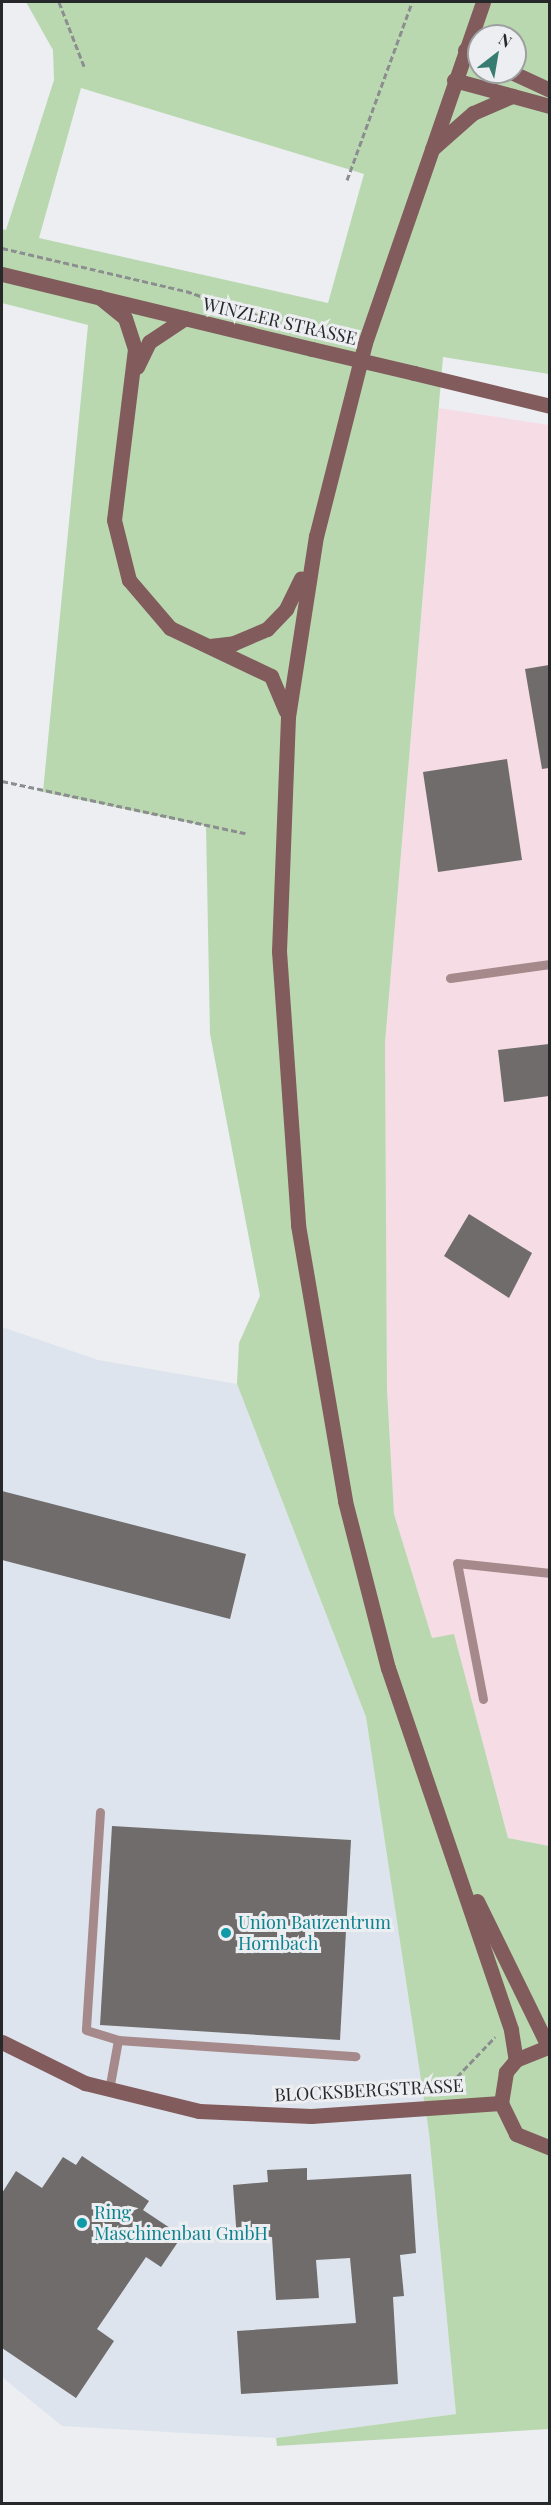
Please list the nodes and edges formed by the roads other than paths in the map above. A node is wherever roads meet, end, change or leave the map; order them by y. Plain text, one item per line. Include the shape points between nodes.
1 (483, 2) edge
2 (478, 24) edge
3 (467, 61) edge
4 (454, 80) junction
5 (527, 80) edge
6 (549, 90) edge
7 (512, 96) junction
8 (549, 106) edge
9 (430, 151) junction
10 (2, 274) edge
11 (99, 297) junction
12 (185, 318) junction
13 (135, 372) junction
14 (549, 406) edge
15 (316, 536) junction
16 (201, 645) junction
17 (288, 717) junction
18 (549, 964) edge
19 (450, 978) dead end
20 (549, 1573) edge
21 (483, 1699) dead end
22 (100, 1812) dead end
23 (444, 1828) junction
24 (118, 2040) junction
25 (2, 2042) edge
26 (549, 2046) edge
27 (355, 2056) dead end
28 (516, 2060) junction
29 (109, 2090) junction
30 (501, 2103) junction
31 (549, 2148) edge

1 - 2 main road
3 - 4 main road
4 - 7 main road
4 - 9 main road
5 - 6 main road
7 - 8 main road
7 - 9 main road via 473,113
9 - 15 main road via 353,385
10 - 11 main road, WINZLER STRASSE
11 - 12 main road, WINZLER STRASSE
11 - 13 main road via 125,318 135,349
12 - 13 main road via 149,342
12 - 14 main road, WINZLER STRASSE, bridge
13 - 16 main road via 116,487 117,544 129,580 152,612
15 - 16 main road via 292,599 277,621 234,643
15 - 17 main road
16 - 17 main road via 271,676
17 - 23 main road via 278,872 282,1035 312,1328 368,1593
18 - 19 lane
20 - 21 lane via 458,1563
22 - 24 lane via 86,2030
23 - 26 main road
23 - 28 main road via 511,2030
24 - 27 lane
24 - 29 lane
25 - 29 main road, BLOCKSBERGSTRASSE via 52,2070
26 - 28 main road
28 - 30 main road via 506,2072
29 - 30 main road, BLOCKSBERGSTRASSE via 234,2114 311,2116
30 - 31 main road via 516,2134

